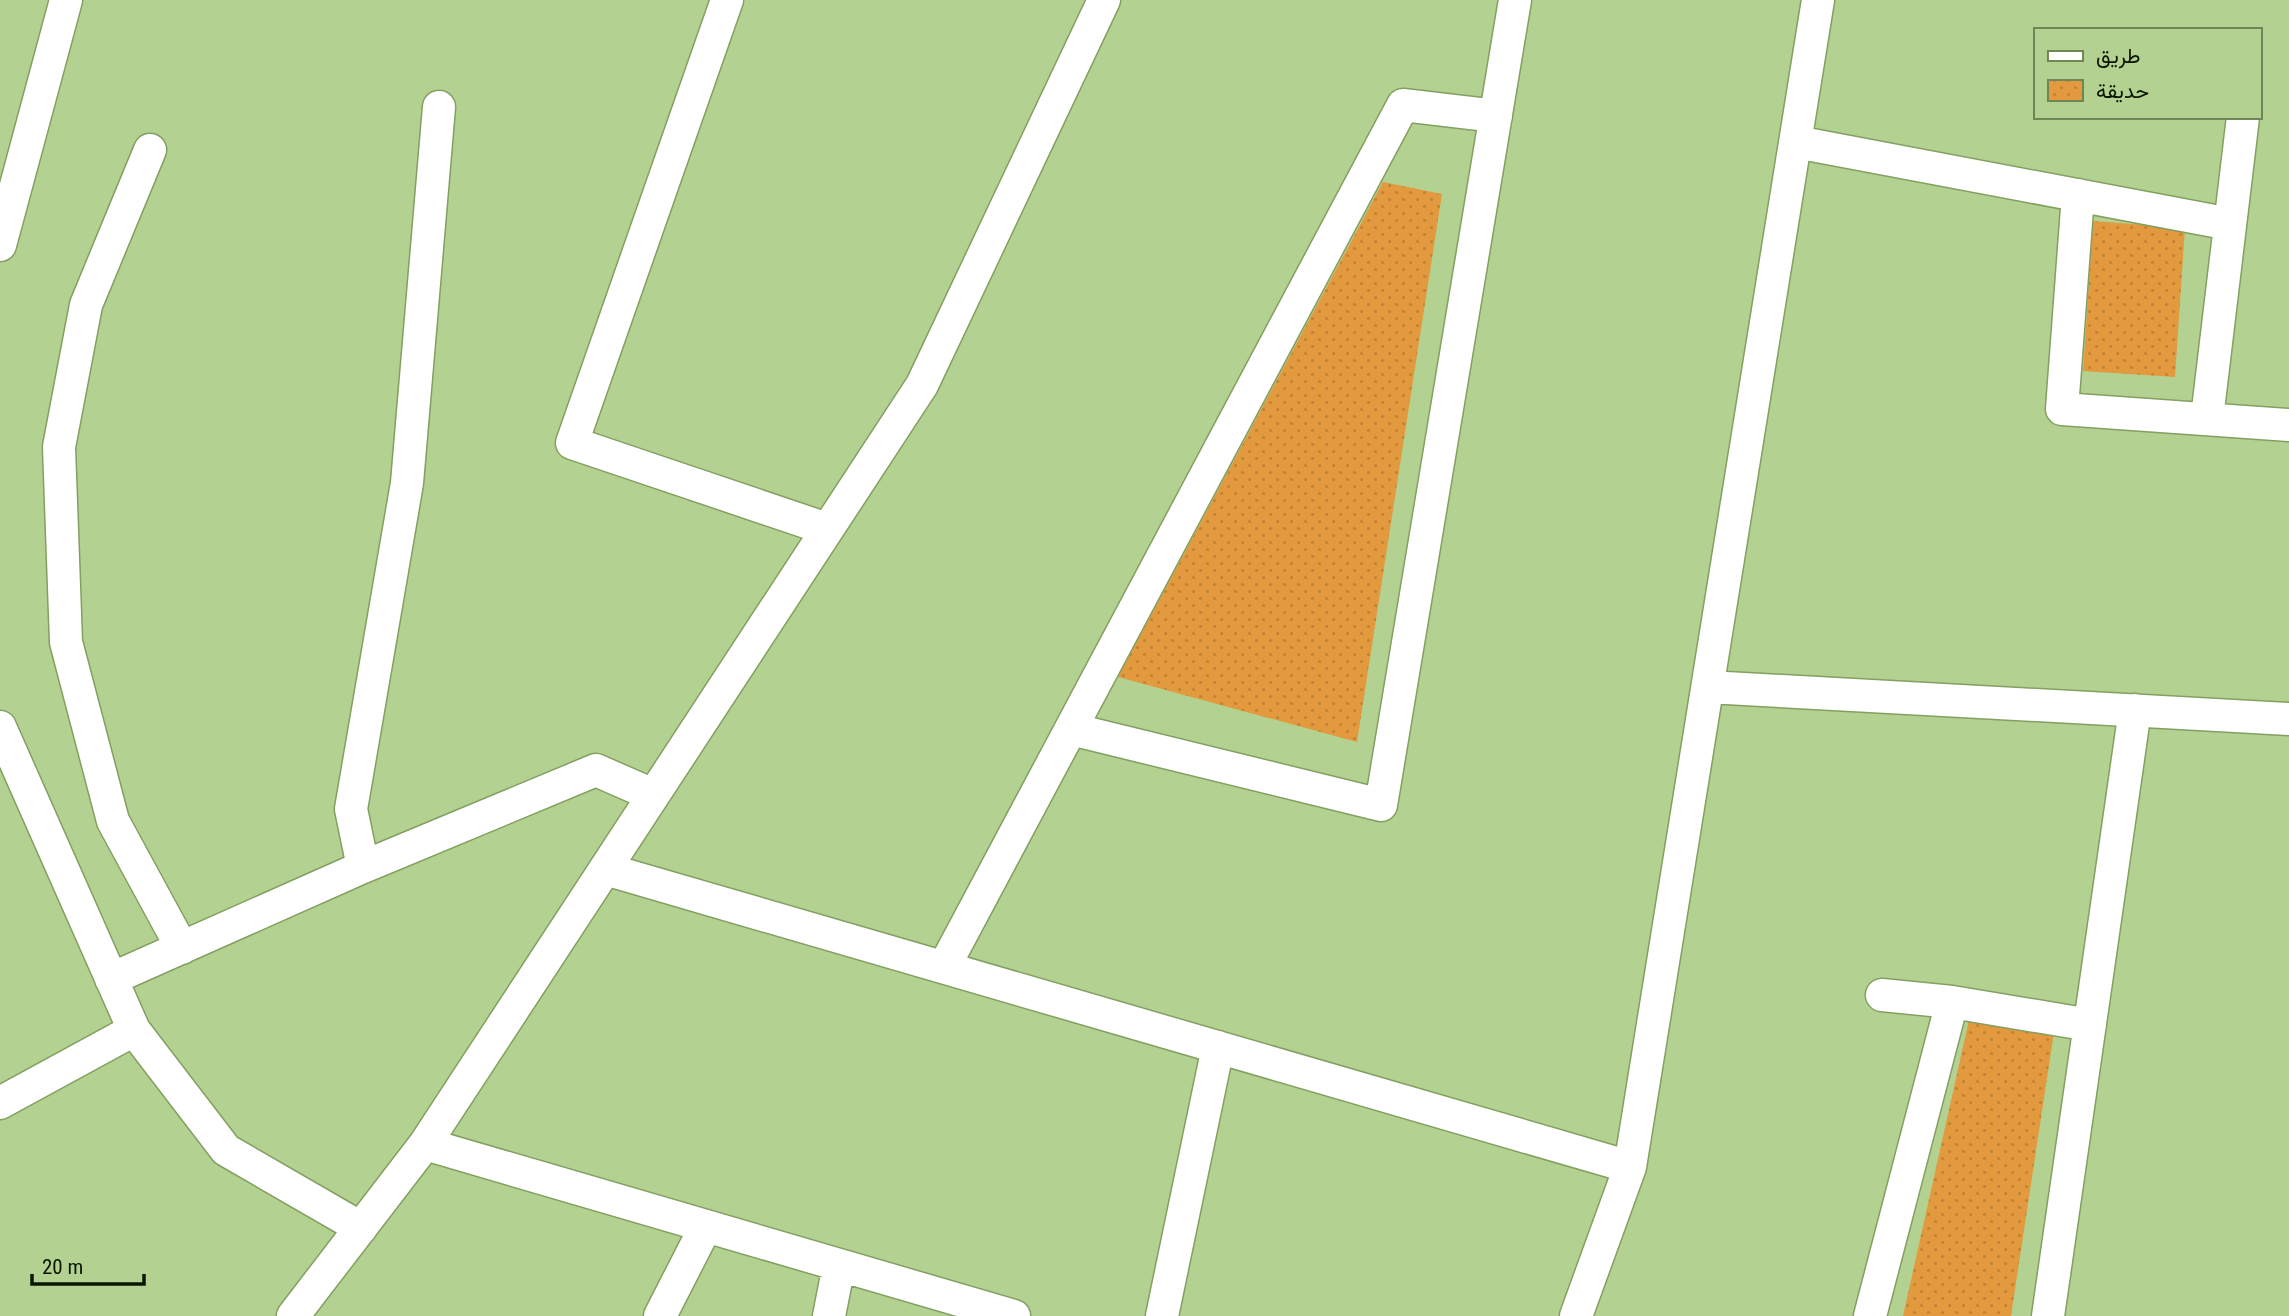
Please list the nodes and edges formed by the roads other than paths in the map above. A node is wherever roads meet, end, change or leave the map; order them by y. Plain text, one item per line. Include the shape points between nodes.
1 (66, 0) edge
2 (727, 0) edge
3 (1104, 0) edge
4 (1515, 0) edge
5 (1818, 0) edge
6 (439, 107) dead end
7 (1496, 116) junction
8 (2243, 119) edge
9 (1796, 142) junction
10 (150, 150) dead end
11 (2078, 195) junction
12 (2230, 224) junction
13 (0, 245) edge
14 (2207, 418) junction
15 (2289, 425) edge
16 (827, 528) junction
17 (1708, 687) junction
18 (2135, 710) junction
19 (2289, 719) edge
20 (0, 727) edge
21 (1071, 729) junction
22 (653, 795) junction
23 (363, 867) junction
24 (605, 869) junction
25 (182, 948) junction
26 (944, 967) junction
27 (111, 979) junction
28 (1882, 995) dead end
29 (1952, 1002) junction
30 (2090, 1025) junction
31 (134, 1030) junction
32 (1218, 1047) junction
33 (0, 1103) edge
34 (425, 1144) junction
35 (1630, 1167) junction
36 (706, 1226) junction
37 (361, 1228) junction
38 (839, 1265) junction
39 (293, 1316) edge
40 (660, 1316) edge
41 (829, 1316) edge
42 (1014, 1316) edge
43 (1162, 1316) edge
44 (1576, 1316) edge
45 (1870, 1316) edge
46 (2048, 1316) edge

1 - 13 street
2 - 16 street via 572,443
3 - 16 street via 922,385
4 - 7 street
5 - 9 street
6 - 23 street via 407,483 351,809
7 - 21 street via 1403,105
7 - 21 street via 1381,805
8 - 12 street
9 - 11 street
9 - 17 street
10 - 25 street via 86,305 61,434 66,642 113,821
11 - 12 street
11 - 14 street via 2062,409
12 - 14 street
14 - 15 street
16 - 22 street
17 - 18 street
17 - 35 street
18 - 19 street
18 - 30 street
20 - 27 street
21 - 26 street
22 - 23 street via 596,770
22 - 24 street
23 - 25 street
24 - 26 street
24 - 34 street
25 - 27 street
26 - 32 street
27 - 31 street
28 - 29 street
29 - 30 street
29 - 45 street
30 - 46 street
31 - 33 street
31 - 37 street via 226,1150
32 - 35 street
32 - 43 street
34 - 36 street
34 - 37 street
35 - 44 street
36 - 38 street
36 - 40 street
37 - 39 street
38 - 41 street
38 - 42 street

